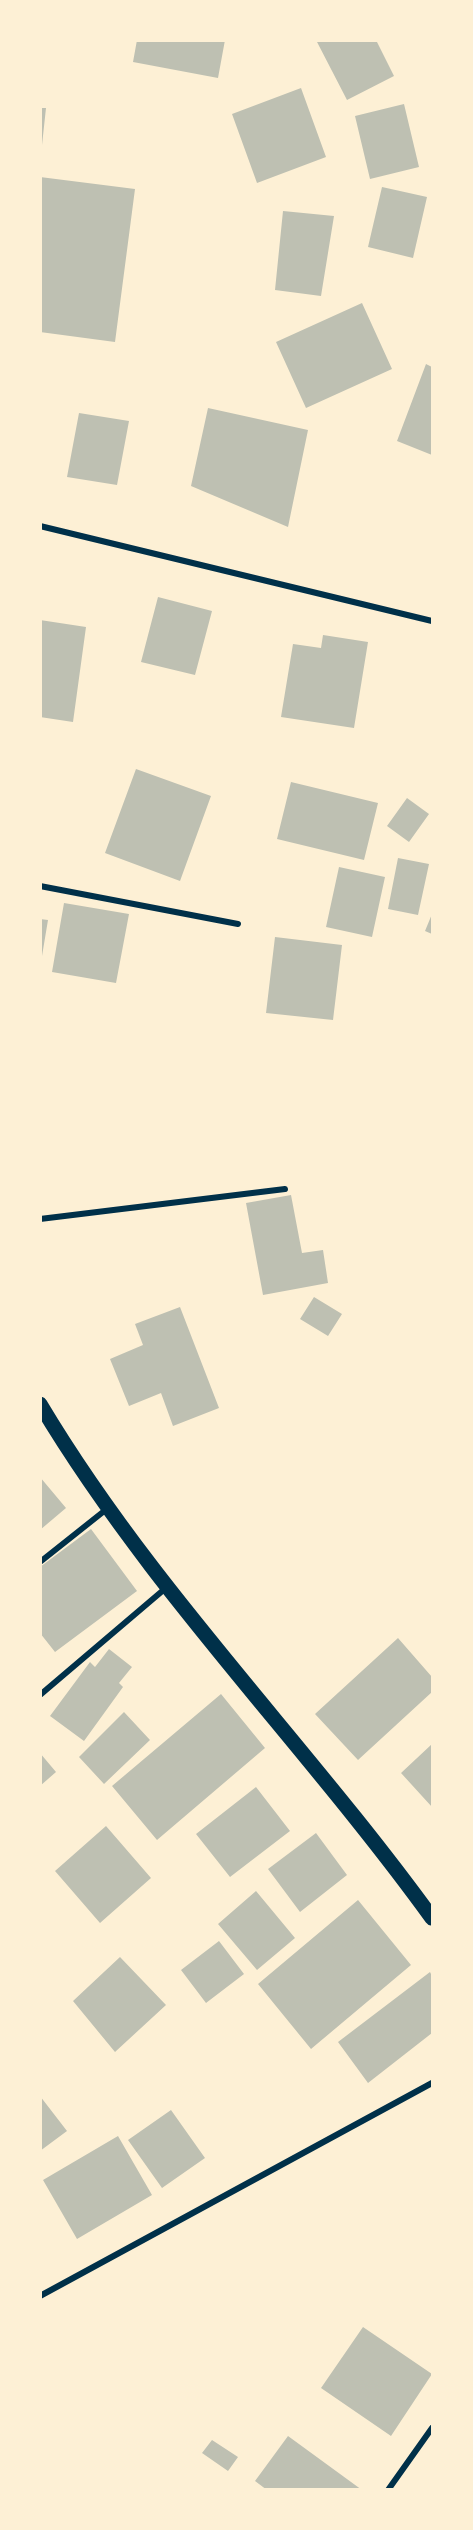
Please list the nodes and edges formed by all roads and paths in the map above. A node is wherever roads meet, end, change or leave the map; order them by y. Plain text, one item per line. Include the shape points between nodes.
1 (40, 526) edge
2 (432, 621) edge
3 (40, 886) edge
4 (238, 924) dead end
5 (285, 1189) dead end
6 (40, 1219) edge
7 (40, 1404) edge
8 (109, 1507) junction
9 (40, 1562) edge
10 (167, 1587) junction
11 (40, 1695) edge
12 (432, 1918) edge
13 (432, 2083) edge
14 (40, 2296) edge
15 (432, 2428) edge
16 (388, 2490) edge

1 - 2 street
3 - 4 street
5 - 6 street
7 - 8 main road via 48,1423
8 - 9 street
8 - 10 main road
10 - 11 street
10 - 12 main road via 379,1844
13 - 14 street
15 - 16 street

